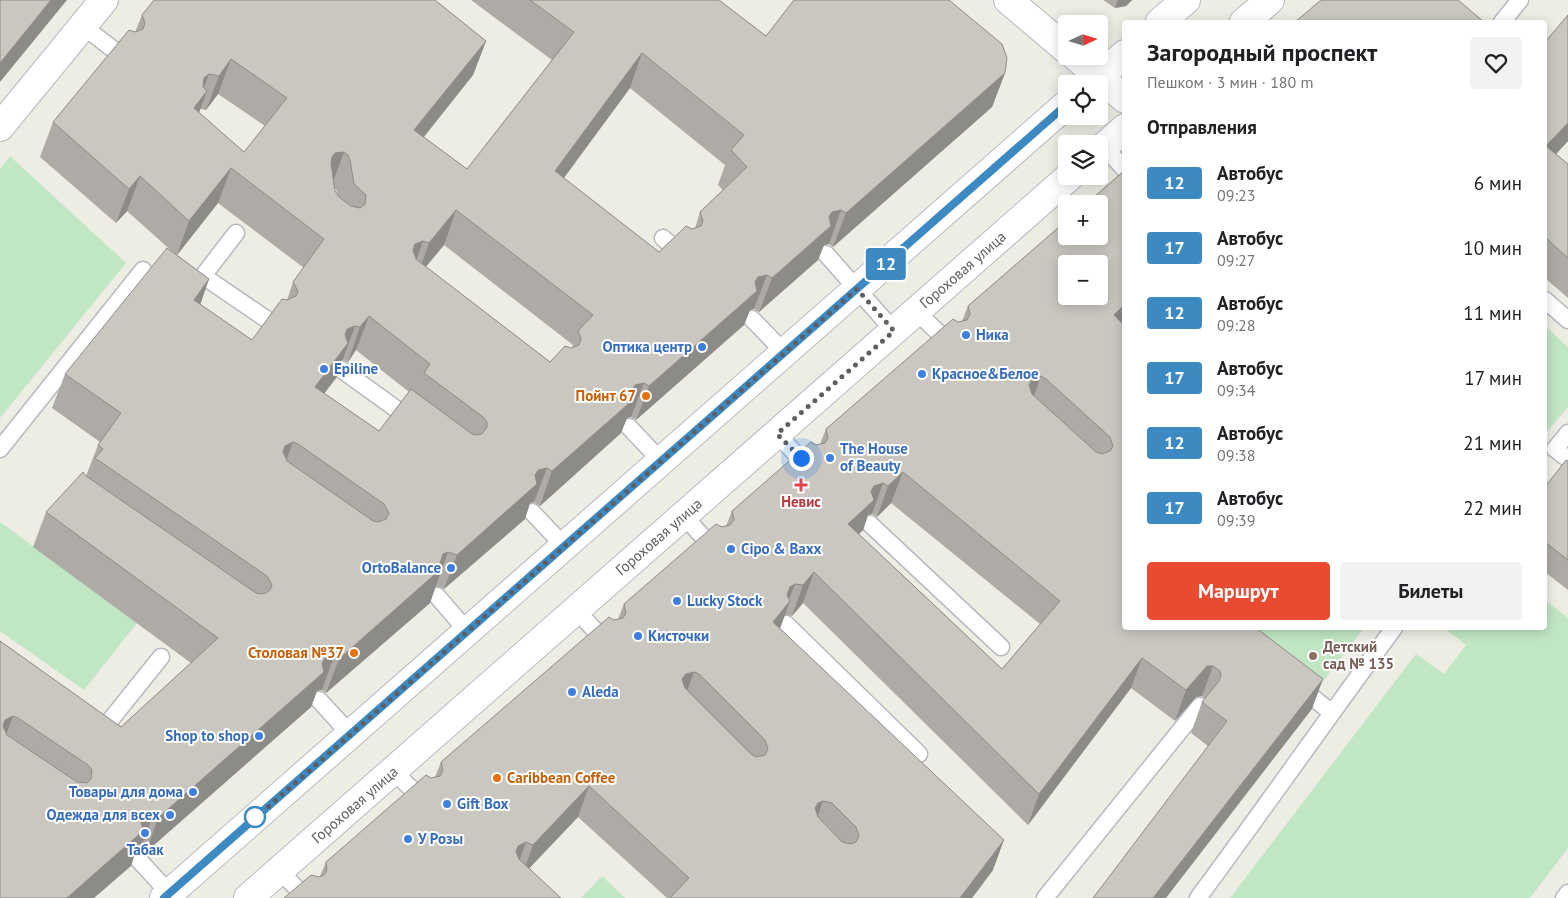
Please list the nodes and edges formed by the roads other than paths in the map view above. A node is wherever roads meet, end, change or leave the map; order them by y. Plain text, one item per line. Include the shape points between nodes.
1 (104, 0) edge
2 (1008, 0) edge
3 (1186, 0) edge
4 (1270, 0) edge
5 (1520, 0) edge
6 (1162, 20) edge
7 (1246, 20) edge
8 (1504, 20) edge
9 (83, 26) junction
10 (1058, 42) edge
11 (122, 57) edge
12 (1122, 57) edge
13 (1083, 65) edge
14 (1091, 75) edge
15 (1101, 75) edge
16 (1108, 88) edge
17 (1122, 97) edge
18 (1058, 112) edge
19 (0, 127) edge
20 (1122, 131) edge
21 (1108, 143) edge
22 (1108, 154) edge
23 (1122, 167) edge
24 (1060, 185) edge
25 (236, 234) dead end
26 (664, 238) dead end
27 (681, 254) edge
28 (826, 254) edge
29 (143, 270) dead end
30 (857, 289) junction
31 (1547, 302) edge
32 (916, 311) junction
33 (752, 319) edge
34 (1568, 320) edge
35 (275, 325) edge
36 (894, 331) junction
37 (949, 343) edge
38 (785, 353) junction
39 (342, 370) edge
40 (628, 427) edge
41 (427, 431) edge
42 (1568, 433) edge
43 (777, 434) junction
44 (0, 449) edge
45 (1550, 455) edge
46 (1568, 459) edge
47 (661, 461) junction
48 (807, 466) edge
49 (532, 512) edge
50 (684, 516) junction
51 (870, 524) edge
52 (564, 546) junction
53 (713, 548) edge
54 (437, 596) edge
55 (576, 610) junction
56 (786, 624) edge
57 (1393, 630) edge
58 (467, 631) junction
59 (605, 641) edge
60 (1001, 647) dead end
61 (161, 657) dead end
62 (1285, 675) edge
63 (320, 700) edge
64 (1200, 706) edge
65 (80, 711) edge
66 (1332, 712) junction
67 (350, 734) junction
68 (919, 754) dead end
69 (393, 771) junction
70 (422, 799) edge
71 (138, 859) edge
72 (279, 870) junction
73 (1568, 893) edge
74 (166, 896) edge
75 (248, 898) edge
76 (306, 898) edge
77 (1045, 898) edge
78 (1198, 898) edge
79 (1564, 898) edge

1 - 9 main road
2 - 10 main road
3 - 6 main road
4 - 7 main road
5 - 8 lane
9 - 11 lane
9 - 19 main road
12 - 15 main road
13 - 14 main road
16 - 17 main road
18 - 30 main road
20 - 21 main road
22 - 23 lane
24 - 32 main road, Гороховая улица
25 - 35 lane via 203,276
26 - 27 lane
28 - 30 lane
29 - 44 lane
30 - 36 lane
30 - 38 main road
31 - 34 lane
32 - 36 main road, Гороховая улица
32 - 37 lane
33 - 38 lane
36 - 43 main road, Гороховая улица
38 - 47 main road
39 - 41 lane
40 - 47 lane
42 - 45 lane
43 - 48 lane
43 - 50 main road, Гороховая улица
45 - 46 lane
47 - 52 main road
49 - 52 lane
50 - 53 lane
50 - 55 main road, Гороховая улица
51 - 60 lane
52 - 58 main road
54 - 58 lane
55 - 59 lane
55 - 69 main road, Гороховая улица
56 - 68 lane
57 - 66 lane
58 - 67 main road
61 - 65 lane via 104,728
62 - 66 lane
63 - 67 lane
64 - 77 lane
66 - 78 lane
67 - 74 main road
69 - 70 lane
69 - 72 main road, Гороховая улица
71 - 74 lane
72 - 75 main road, Гороховая улица
72 - 76 lane
73 - 79 lane

